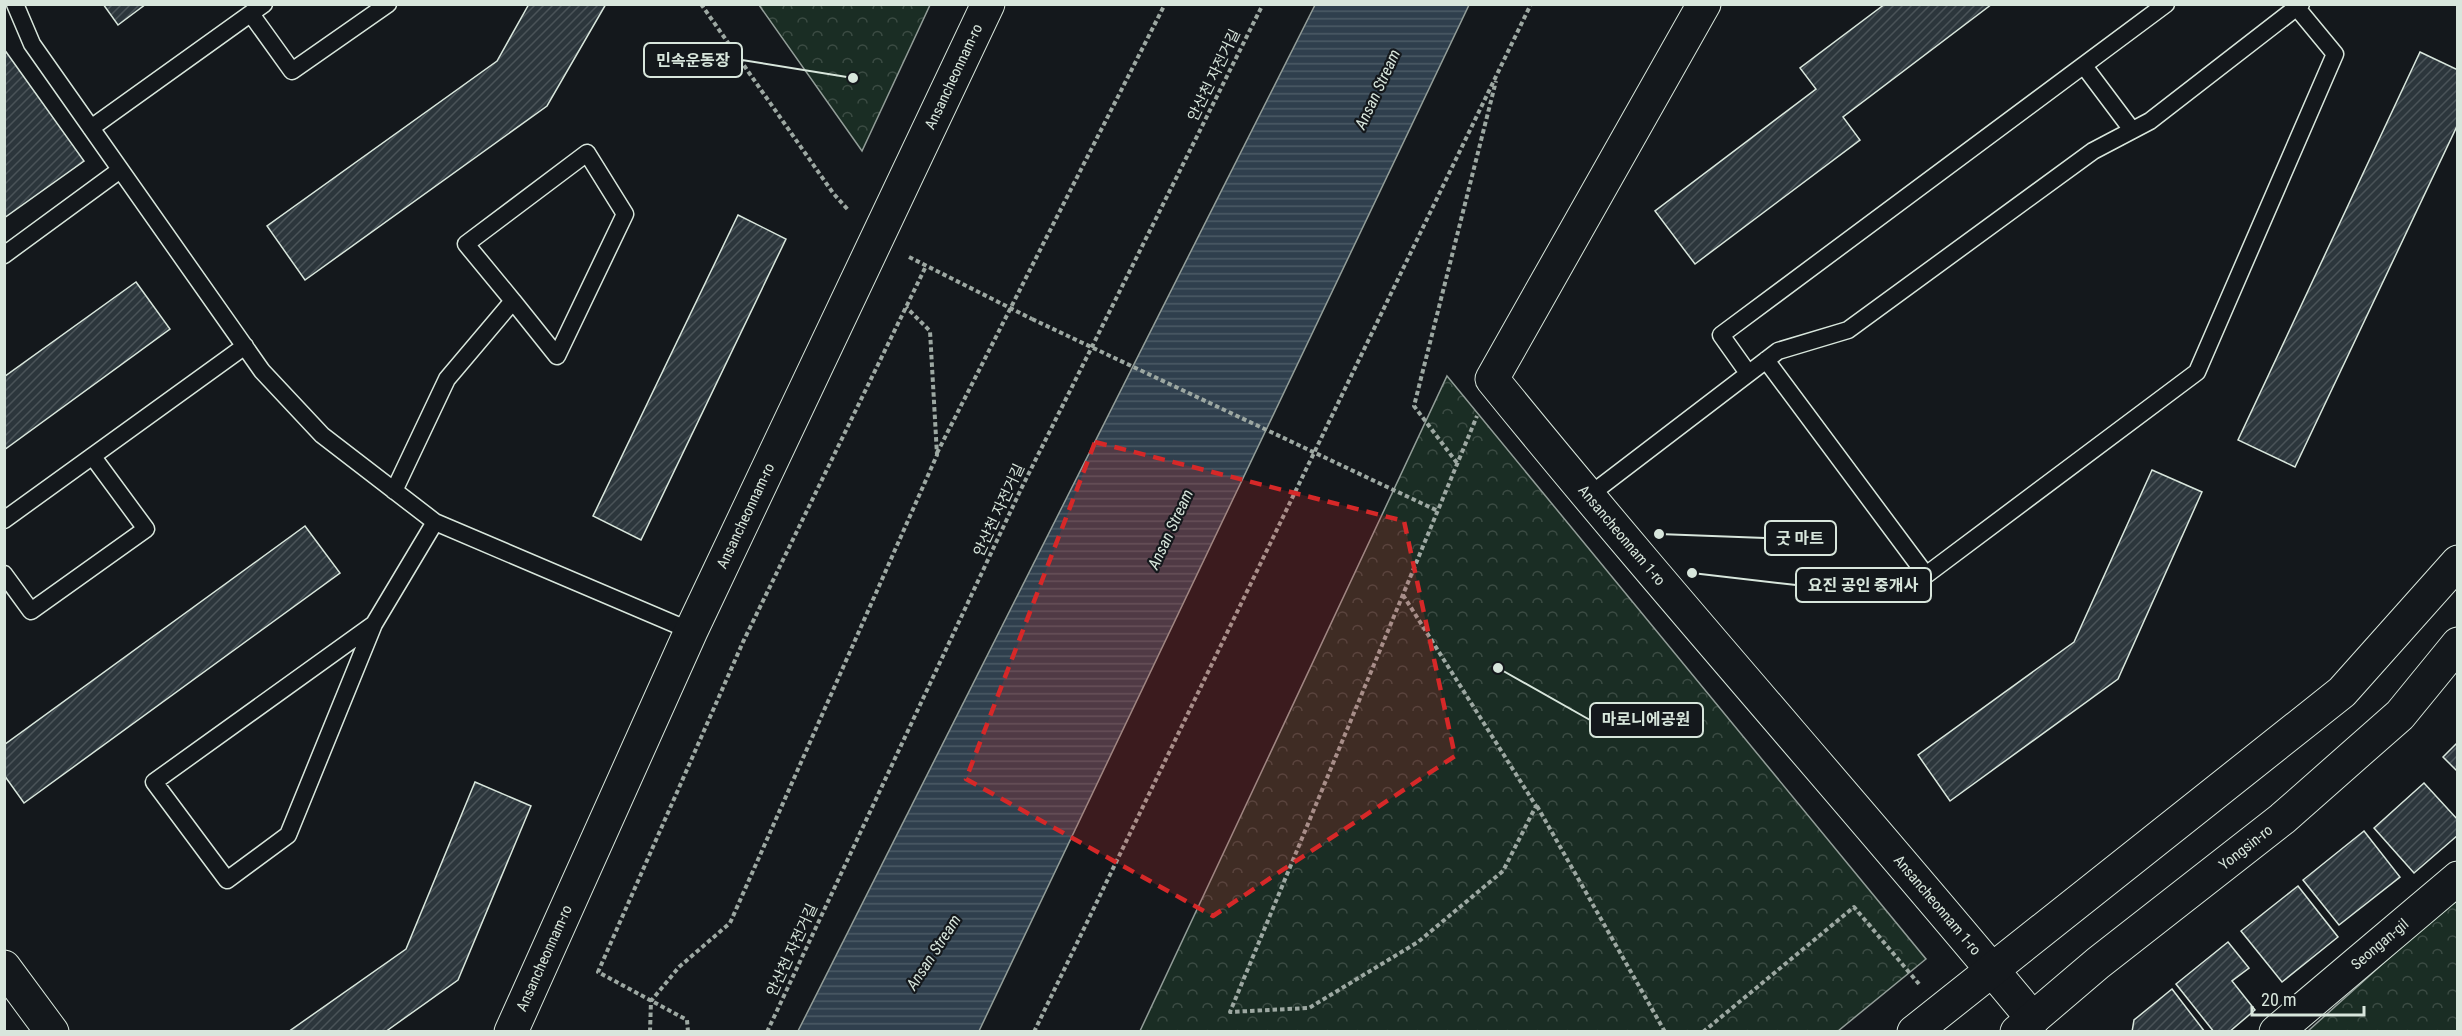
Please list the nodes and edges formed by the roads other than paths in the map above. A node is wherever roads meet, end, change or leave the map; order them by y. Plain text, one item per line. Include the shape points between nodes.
1 (15, 4) edge
2 (388, 4) edge
3 (988, 4) edge
4 (1704, 4) edge
5 (2166, 4) edge
6 (2299, 6) edge
7 (258, 9) edge
8 (2084, 66) junction
9 (91, 128) junction
10 (2132, 130) junction
11 (120, 170) junction
12 (4, 255) edge
13 (513, 301) junction
14 (245, 346) junction
15 (1766, 360) junction
16 (1748, 374) junction
17 (93, 457) junction
18 (394, 490) junction
19 (1587, 497) junction
20 (4, 520) edge
21 (435, 522) junction
22 (2457, 562) edge
23 (4, 574) edge
24 (374, 624) junction
25 (690, 631) junction
26 (2457, 645) edge
27 (2457, 878) edge
28 (4, 967) edge
29 (1992, 970) junction
30 (2031, 1027) edge
31 (52, 1032) edge
32 (511, 1032) edge
33 (1914, 1032) edge
34 (2276, 1032) edge

1 - 9 lane via 32,44
2 - 7 lane via 292,71
3 - 25 street, Ansancheonnam-ro
4 - 19 street, Ansancheonnam 1-ro via 1492,379
5 - 8 lane
6 - 10 lane via 2150,121
6 - 15 lane via 2334,54 2197,372 1926,575
7 - 9 lane
8 - 10 lane
8 - 16 lane via 1721,335
9 - 11 lane
10 - 15 lane via 2093,151 1848,330 1778,351
11 - 12 lane
11 - 14 lane
13 - 13 lane via 557,356 625,214 587,153 466,244
13 - 18 lane via 447,379
14 - 17 lane
14 - 18 lane via 262,371 322,435
15 - 16 lane
16 - 19 lane
17 - 20 lane
17 - 23 lane via 146,529 31,611
18 - 21 lane
19 - 29 street, Ansancheonnam 1-ro
21 - 24 lane
21 - 25 lane
22 - 29 street via 2342,692
24 - 24 lane via 154,782 227,880 288,835
25 - 32 street, Ansancheonnam-ro
26 - 30 street, Yongsin-ro via 2400,715 2308,797 2098,963
27 - 34 street, Seongan-gil
28 - 31 street
29 - 30 street, Ansancheonnam 1-ro
29 - 33 street

